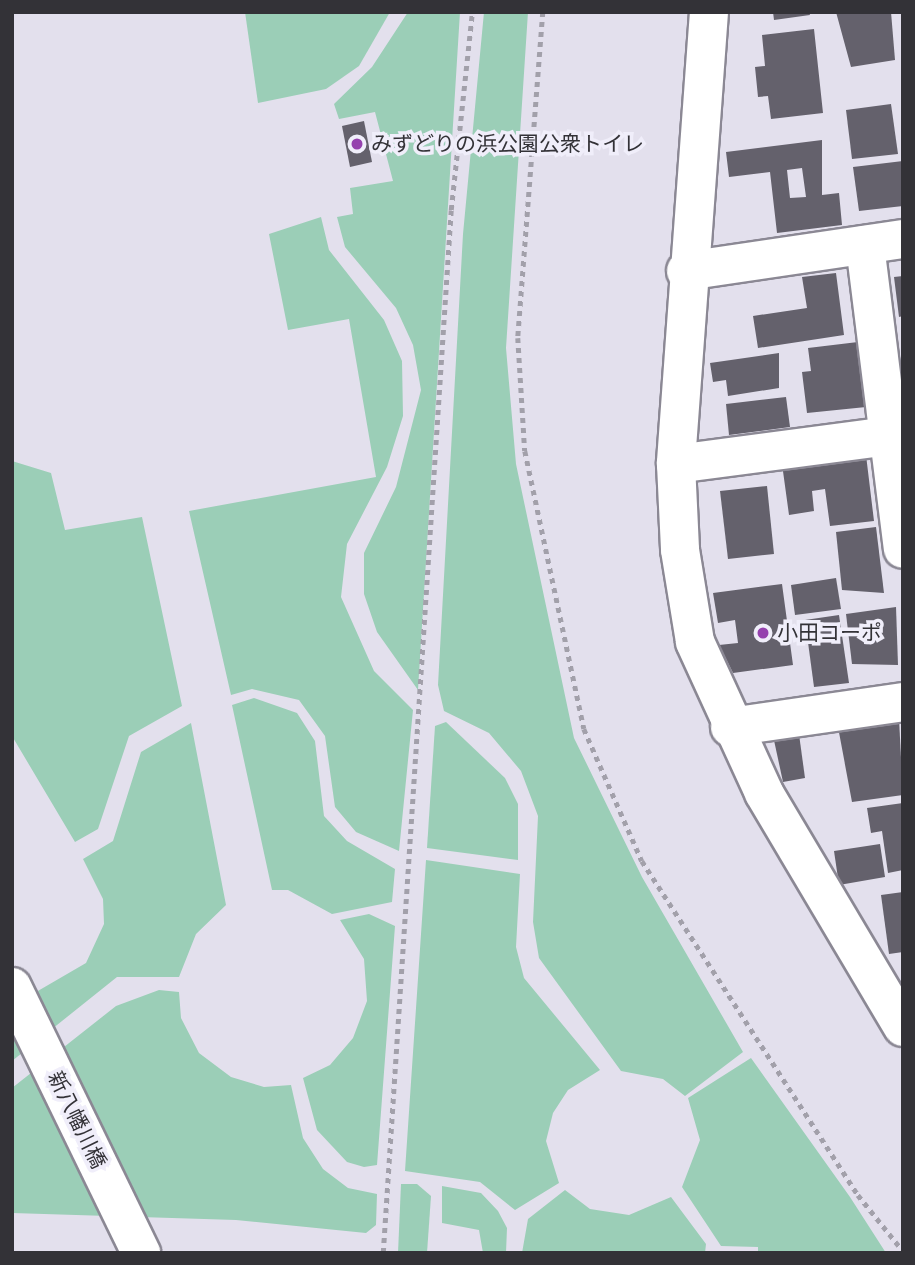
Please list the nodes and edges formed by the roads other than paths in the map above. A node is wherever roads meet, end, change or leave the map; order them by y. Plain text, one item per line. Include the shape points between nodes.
1 (709, 12) edge
2 (903, 239) edge
3 (864, 245) junction
4 (686, 271) junction
5 (896, 435) edge
6 (676, 464) junction
7 (903, 549) edge
8 (903, 702) edge
9 (730, 727) junction
10 (12, 987) edge
11 (898, 1011) edge
12 (141, 1253) edge

1 - 4 street
2 - 3 street
3 - 4 street
3 - 5 street
4 - 6 street
5 - 6 street
5 - 7 street
6 - 9 street via 680,550 695,642
8 - 9 street
9 - 11 street via 824,902
10 - 12 street, 新八幡川橋

